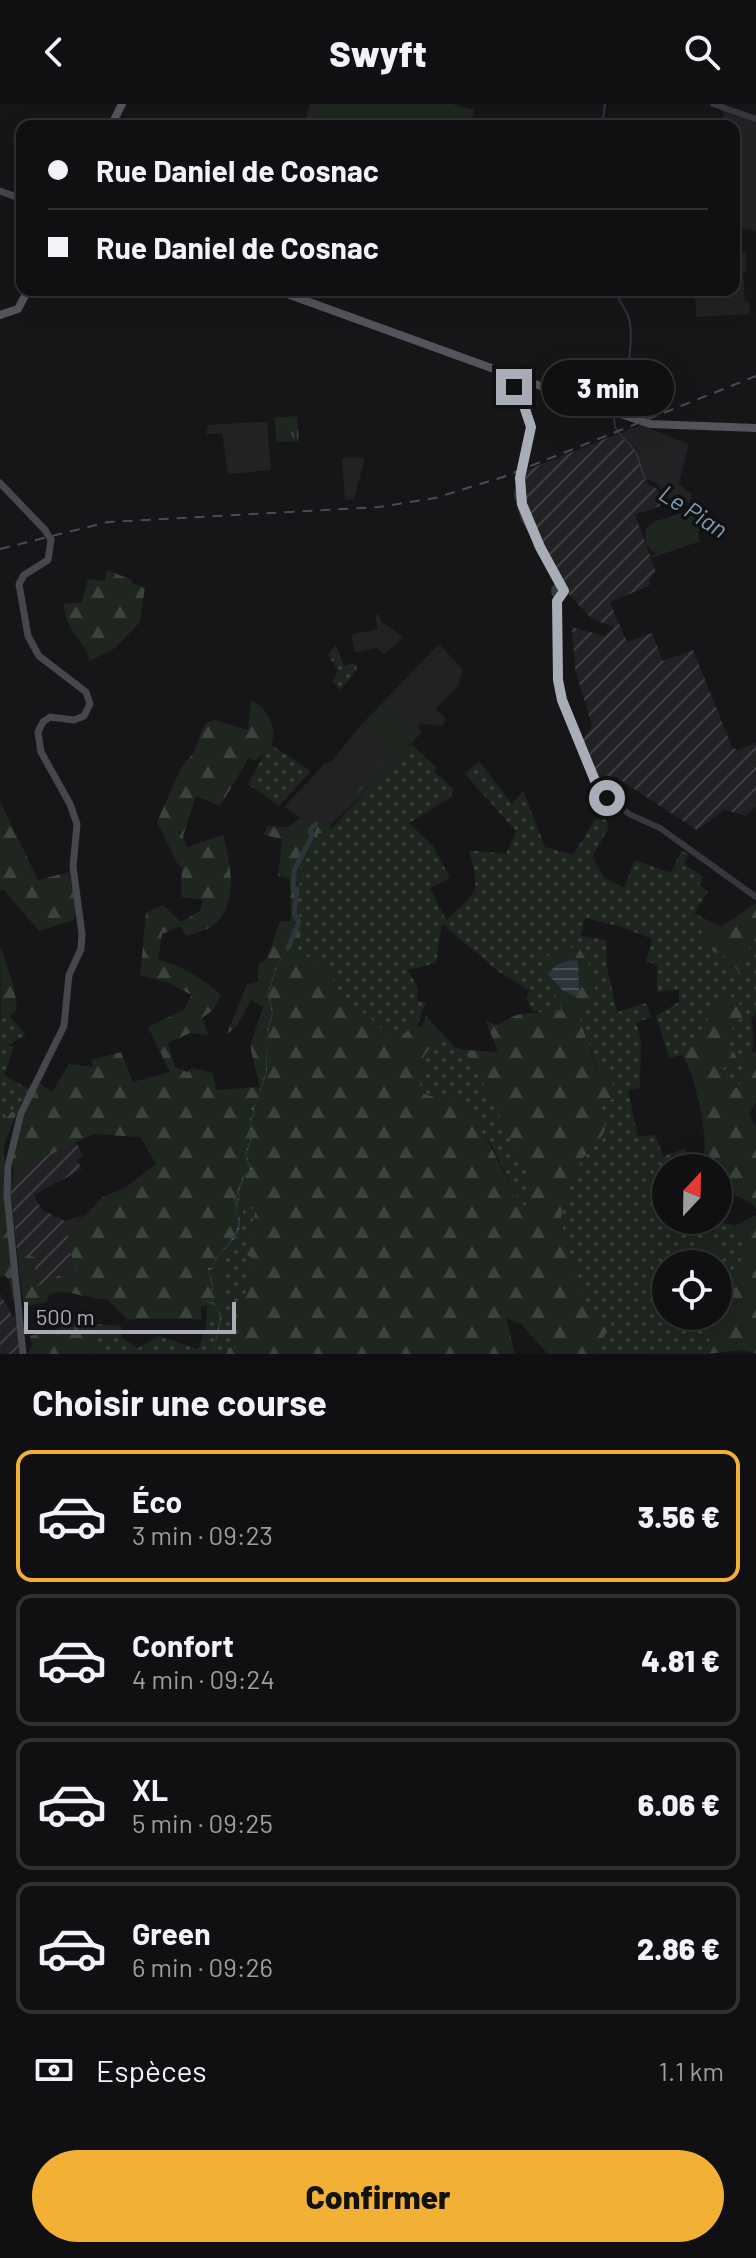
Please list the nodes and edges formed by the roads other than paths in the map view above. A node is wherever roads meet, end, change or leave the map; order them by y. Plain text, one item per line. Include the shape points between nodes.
1 (713, 104) edge
2 (756, 119) edge
3 (25, 296) edge
4 (293, 296) edge
5 (0, 315) edge
6 (514, 378) junction
7 (549, 389) junction
8 (615, 413) junction
9 (658, 425) junction
10 (756, 429) edge
11 (520, 478) junction
12 (0, 483) edge
13 (522, 510) junction
14 (540, 547) junction
15 (756, 897) edge
16 (23, 1354) edge

1 - 2 street
3 - 5 main road via 18,309
4 - 6 main road
6 - 7 main road
6 - 7 main road
6 - 11 street via 531,427
7 - 8 main road
8 - 9 main road
8 - 9 main road
9 - 10 main road
11 - 13 street
11 - 13 street
12 - 16 main road, bridge via 51,540 48,560 26,573 19,584 26,630 39,656 86,692 90,704 81,718 50,717 38,732 41,752 77,824 73,867 82,942 69,975 66,1016 21,1113 8,1166
13 - 14 street
13 - 14 street
14 - 15 street via 558,593 556,688 601,792

